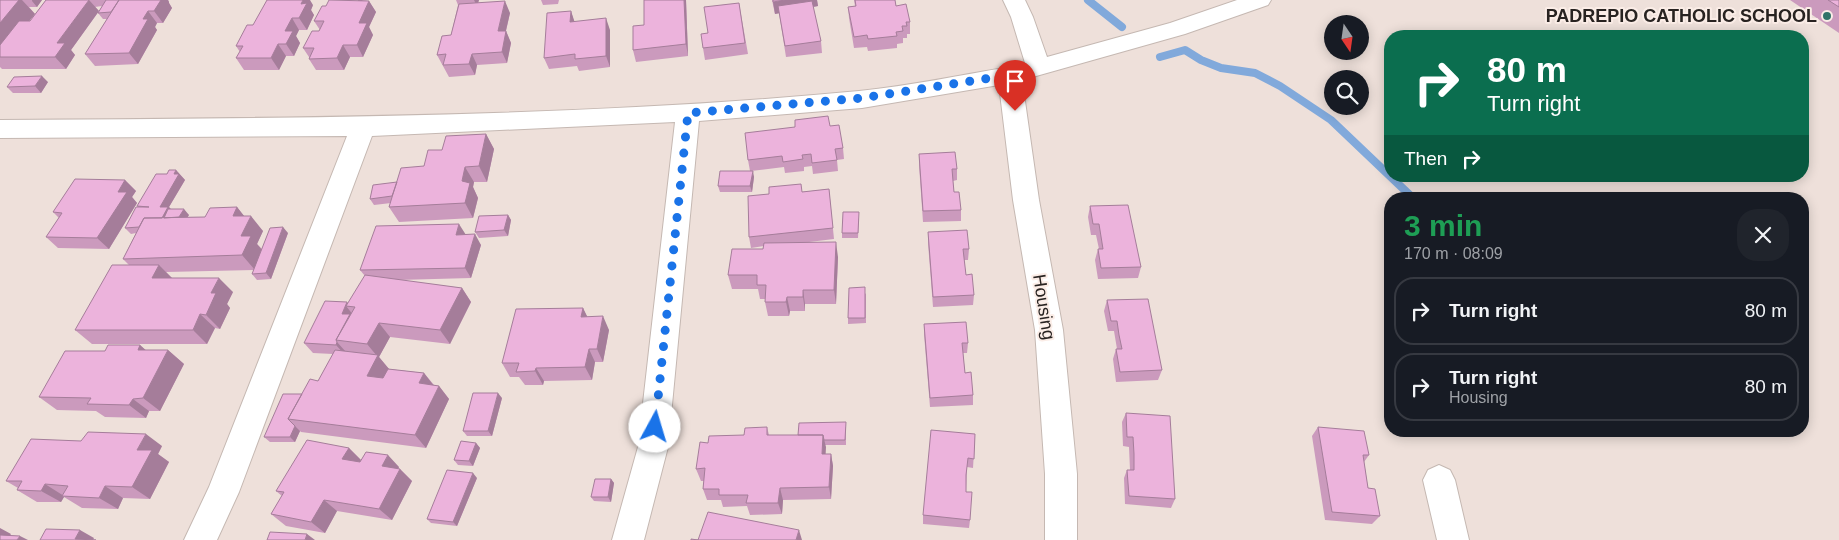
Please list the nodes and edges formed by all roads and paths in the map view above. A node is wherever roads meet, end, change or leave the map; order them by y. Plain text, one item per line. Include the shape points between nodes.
1 (1014, 0) edge
2 (1260, 0) edge
3 (1039, 68) junction
4 (1010, 75) junction
5 (688, 113) junction
6 (363, 127) junction
7 (0, 129) edge
8 (1439, 480) dead end
9 (200, 540) edge
10 (628, 540) edge
11 (1061, 540) edge
12 (1453, 540) edge

1 - 3 street
2 - 3 street via 1177,30
3 - 4 street
4 - 5 street via 862,98
4 - 11 street, Housing via 1026,200 1049,330 1061,474
5 - 6 street
5 - 10 street via 652,447
6 - 7 street
6 - 9 street via 223,492
8 - 12 street

